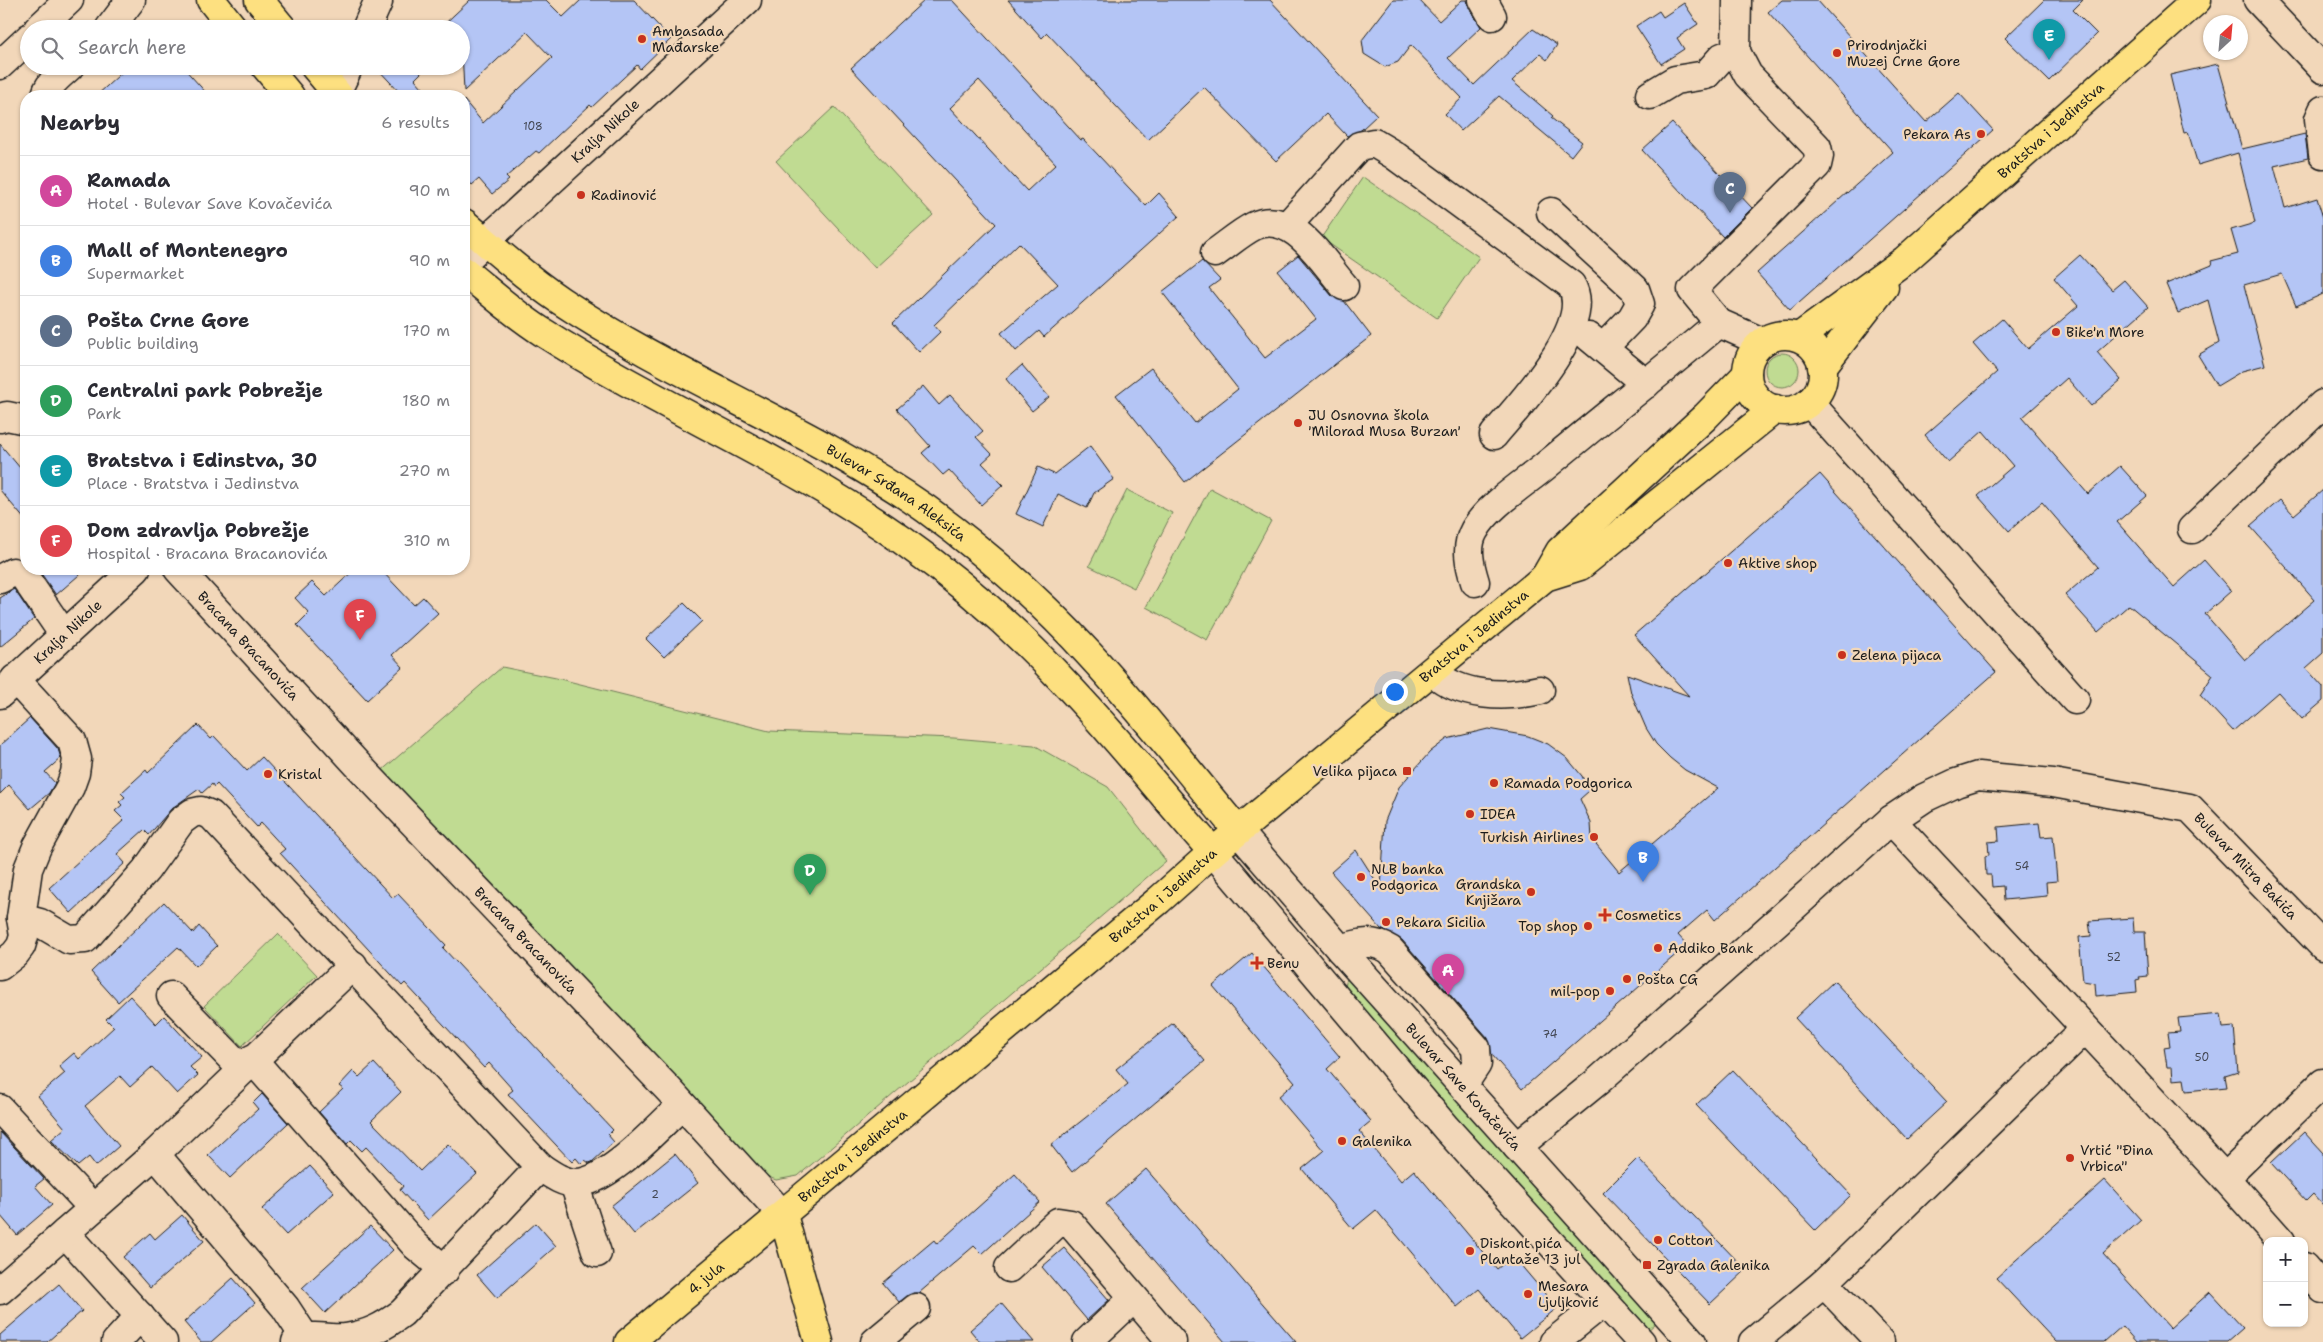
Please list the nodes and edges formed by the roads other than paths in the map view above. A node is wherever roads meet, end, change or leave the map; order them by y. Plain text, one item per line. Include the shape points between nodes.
1 (69, 0) edge
2 (131, 0) edge
3 (211, 0) edge
4 (259, 0) edge
5 (747, 0) edge
6 (1737, 0) edge
7 (2197, 0) edge
8 (2258, 0) edge
9 (382, 1) edge
10 (48, 20) edge
11 (116, 20) edge
12 (227, 20) edge
13 (276, 20) edge
14 (371, 20) edge
15 (20, 46) edge
16 (1736, 52) junction
17 (0, 65) edge
18 (2323, 68) edge
19 (60, 75) edge
20 (272, 75) edge
21 (321, 75) edge
22 (345, 75) edge
23 (48, 90) edge
24 (285, 90) edge
25 (333, 90) edge
26 (339, 90) edge
27 (1650, 95) dead end
28 (2323, 110) edge
29 (2323, 154) edge
30 (1551, 212) dead end
31 (1287, 226) junction
32 (470, 228) edge
33 (485, 242) junction
34 (1215, 253) dead end
35 (470, 256) edge
36 (1905, 260) junction
37 (470, 276) edge
38 (1344, 286) dead end
39 (1719, 323) junction
40 (1572, 324) junction
41 (1799, 337) junction
42 (1762, 342) junction
43 (1604, 347) junction
44 (1822, 367) junction
45 (1746, 374) junction
46 (1646, 384) junction
47 (1809, 402) junction
48 (2323, 404) edge
49 (1775, 409) junction
50 (0, 418) edge
51 (20, 419) edge
52 (1494, 435) dead end
53 (2192, 529) dead end
54 (20, 574) edge
55 (23, 575) edge
56 (129, 575) edge
57 (184, 575) edge
58 (0, 579) edge
59 (1475, 582) dead end
60 (1540, 582) junction
61 (64, 634) junction
62 (1433, 672) junction
63 (8, 686) edge
64 (1540, 690) dead end
65 (2075, 700) dead end
66 (1891, 820) junction
67 (1238, 831) junction
68 (1213, 852) junction
69 (22, 918) junction
70 (2323, 946) edge
71 (1340, 949) junction
72 (353, 965) junction
73 (0, 966) edge
74 (171, 996) dead end
75 (2085, 1029) junction
76 (247, 1064) junction
77 (2323, 1083) edge
78 (1463, 1085) junction
79 (682, 1105) junction
80 (0, 1109) edge
81 (1517, 1147) junction
82 (155, 1154) junction
83 (540, 1167) junction
84 (2225, 1178) junction
85 (574, 1183) junction
86 (92, 1208) junction
87 (783, 1215) junction
88 (65, 1232) junction
89 (2277, 1237) edge
90 (597, 1253) dead end
91 (1009, 1268) dead end
92 (445, 1270) junction
93 (2308, 1271) edge
94 (1824, 1283) junction
95 (2323, 1288) edge
96 (0, 1290) edge
97 (1133, 1299) junction
98 (1604, 1302) junction
99 (916, 1308) dead end
100 (140, 1316) junction
101 (300, 1339) edge
102 (346, 1340) edge
103 (116, 1342) edge
104 (163, 1342) edge
105 (629, 1342) edge
106 (819, 1342) edge
107 (875, 1342) edge
108 (1087, 1342) edge
109 (1172, 1342) edge
110 (1554, 1342) edge
111 (1641, 1342) edge
112 (1692, 1342) edge
113 (1753, 1342) edge
114 (1880, 1342) edge

1 - 10 street
2 - 11 street
3 - 12 main road
4 - 13 main road
5 - 33 street, Kralja Nikole
6 - 16 street
7 - 36 main road, Bratstva i Jedinstva
8 - 18 street
9 - 14 street
15 - 17 street
16 - 27 street via 1722,57 1706,75 1675,80
16 - 39 street via 1748,75 1817,147 1819,156 1817,166 1692,290
19 - 23 street
20 - 24 main road
21 - 25 main road
22 - 26 street
28 - 29 street via 2320,120
30 - 43 street via 1635,289 1640,304 1632,318
31 - 34 street via 1270,222 1253,227
31 - 38 street via 1298,233
31 - 40 street via 1359,146 1374,143 1571,285 1576,294
32 - 33 main road, Bulevar Srđana Aleksića
33 - 35 street, Kralja Nikole
33 - 67 main road, Bulevar Srđana Aleksića via 563,302 689,375 858,465 926,509 987,556 1092,656
36 - 41 main road, Bratstva i Jedinstva
36 - 44 main road, Bratstva i Jedinstva
37 - 68 main road via 542,332 596,365 838,497 902,540 1004,623 1064,682
39 - 42 street
39 - 46 street
40 - 43 street
40 - 52 street via 1552,366
41 - 42 main road via 1787,334
41 - 44 main road via 1810,344
42 - 45 main road via 1753,351
43 - 46 street
44 - 47 main road via 1820,386
45 - 49 main road via 1755,397
45 - 60 main road, Bratstva i Jedinstva via 1705,417 1560,551
46 - 59 street via 1481,520 1469,548
47 - 49 main road via 1787,411
47 - 65 street
48 - 53 street
49 - 60 main road, Bratstva i Jedinstva via 1580,566
50 - 51 street
54 - 58 street via 13,572
55 - 61 street
56 - 61 street, Kralja Nikole
57 - 79 street, Bracana Bracanovića via 357,764
60 - 62 main road, Bratstva i Jedinstva
61 - 63 street, Kralja Nikole
62 - 64 street via 1452,686 1466,690 1517,695
62 - 67 main road, Bratstva i Jedinstva
63 - 69 street via 72,741 77,759 70,787 28,869
66 - 70 street, Bulevar Mitra Bakića via 1924,798 1978,776 2053,783 2190,808
66 - 75 street
66 - 81 street via 1598,1080
67 - 68 main road, Bratstva i Jedinstva
67 - 71 street, Bulevar Save Kovačevića
68 - 87 main road, Bratstva i Jedinstva via 1152,907
68 - 98 street via 1446,1128
69 - 72 street via 40,923 69,940 85,939 146,870 181,821 201,811 211,815
69 - 73 street via 24,936 20,946
71 - 78 street, Bulevar Save Kovačevića
71 - 78 street via 1366,941 1390,950 1476,1048 1477,1064
72 - 76 street
72 - 83 street
74 - 76 street
75 - 84 street
75 - 94 street
76 - 82 street
76 - 92 street via 416,1246
77 - 84 street
78 - 81 street, Bulevar Save Kovačevića
79 - 85 street via 609,1171 590,1181
79 - 87 street, Bracana Bracanovića
80 - 86 street
81 - 112 street, Bulevar Save Kovačevića
82 - 86 street
82 - 101 street via 285,1307
83 - 85 street via 558,1179
83 - 92 street
84 - 89 street
85 - 90 street
86 - 88 street
87 - 105 main road, 4. jula
87 - 106 main road, Bracana Bracanovića
88 - 96 street
88 - 100 street
91 - 97 street via 1058,1222 1064,1222 1071,1224
92 - 102 street via 402,1313 378,1330
93 - 95 street
94 - 113 street
94 - 114 street
97 - 108 street
97 - 109 street
98 - 110 street
98 - 111 street
99 - 107 street
100 - 103 street
100 - 104 street
101 - 102 street

